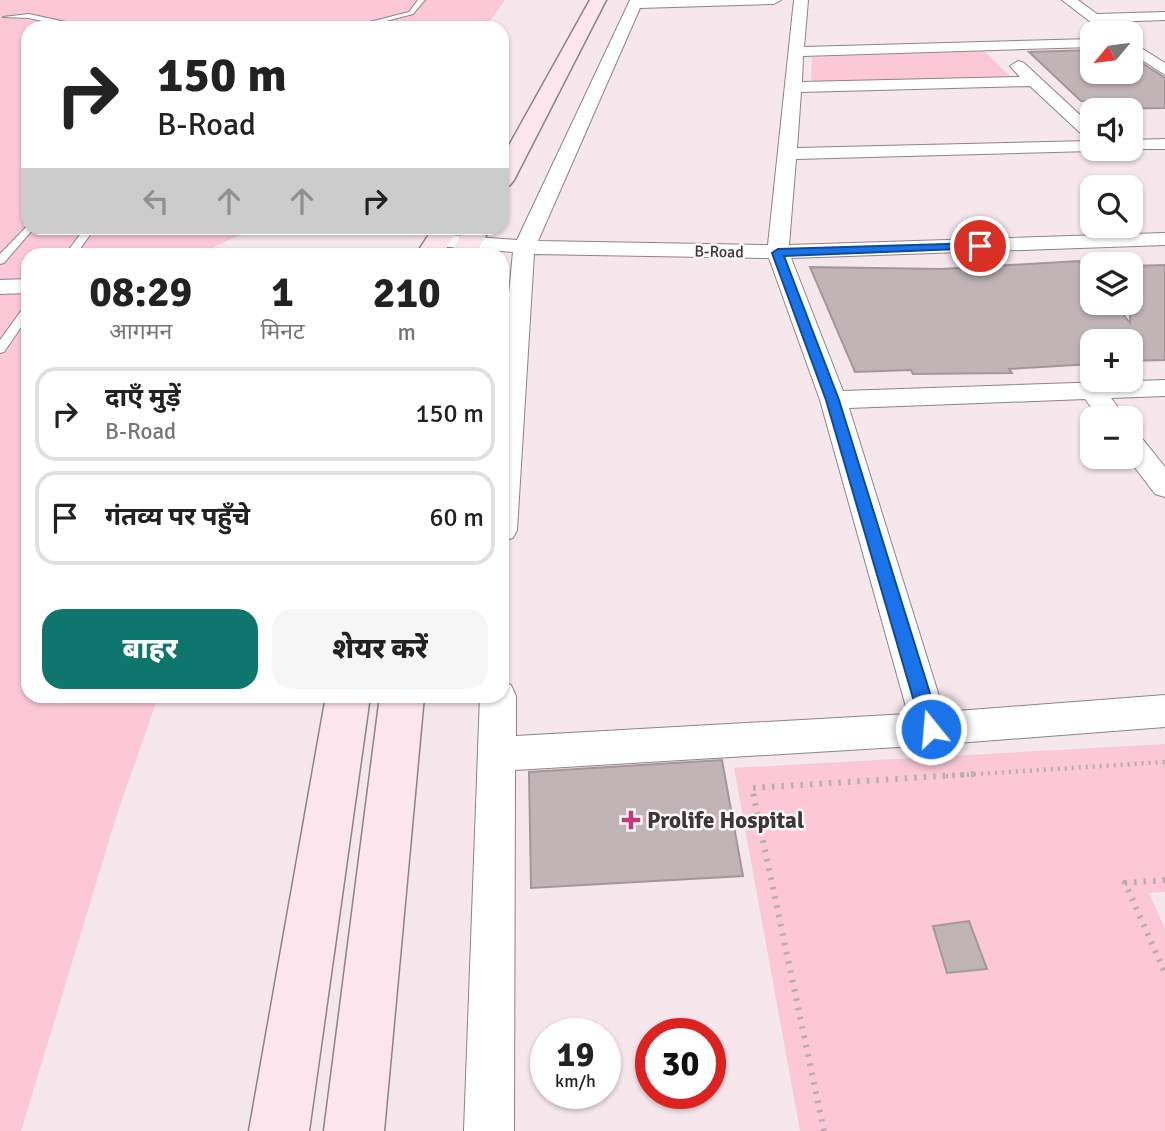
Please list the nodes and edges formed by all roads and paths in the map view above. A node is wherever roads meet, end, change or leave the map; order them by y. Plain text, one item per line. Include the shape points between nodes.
1 (422, 0) edge
2 (583, 0) edge
3 (598, 0) edge
4 (774, 0) edge
5 (801, 0) edge
6 (1069, 0) edge
7 (636, 2) edge
8 (1165, 16) edge
9 (7, 17) dead end
10 (1093, 18) junction
11 (51, 21) edge
12 (378, 21) edge
13 (1097, 21) edge
14 (1080, 43) edge
15 (997, 46) junction
16 (797, 52) junction
17 (1143, 54) edge
18 (1165, 70) edge
19 (1034, 80) junction
20 (794, 87) junction
21 (529, 88) dead end
22 (1080, 124) edge
23 (1165, 144) edge
24 (1143, 145) edge
25 (1080, 146) edge
26 (787, 154) junction
27 (509, 167) edge
28 (23, 235) edge
29 (1165, 239) edge
30 (437, 241) edge
31 (469, 242) edge
32 (524, 248) junction
33 (778, 253) junction
34 (0, 261) edge
35 (0, 267) edge
36 (21, 267) edge
37 (0, 286) edge
38 (21, 286) edge
39 (21, 319) edge
40 (0, 349) edge
41 (1165, 388) edge
42 (1143, 389) edge
43 (1080, 391) edge
44 (1093, 392) edge
45 (833, 400) junction
46 (1104, 406) edge
47 (509, 440) edge
48 (1143, 459) edge
49 (1165, 487) edge
50 (347, 703) edge
51 (401, 703) edge
52 (498, 703) edge
53 (1165, 711) edge
54 (931, 729) junction
55 (498, 754) junction
56 (1165, 762) edge
57 (1165, 880) edge
58 (1165, 973) edge
59 (279, 1131) edge
60 (354, 1131) edge
61 (489, 1131) edge
62 (824, 1131) edge

1 - 12 lane via 411,13
2 - 21 street
3 - 27 street
4 - 7 street
5 - 16 street
6 - 10 street
7 - 32 street
8 - 10 street
9 - 11 lane
10 - 13 street
14 - 15 street
15 - 16 street
15 - 19 street
16 - 20 street
17 - 18 street
19 - 20 street
19 - 22 street
20 - 26 street
23 - 24 street
25 - 26 street
26 - 33 street
28 - 34 lane
29 - 33 street, B-Road
30 - 31 street, B-Road
31 - 32 street, B-Road
32 - 33 street, B-Road
32 - 47 street
33 - 45 street
35 - 36 street
37 - 38 street
39 - 40 lane
41 - 42 street
43 - 45 street
44 - 46 street
45 - 54 street
48 - 49 street
50 - 59 street
51 - 60 street
52 - 55 street
53 - 54 street
54 - 55 street
55 - 61 street
56 - 62 path via 752,788
57 - 58 path via 1125,883

